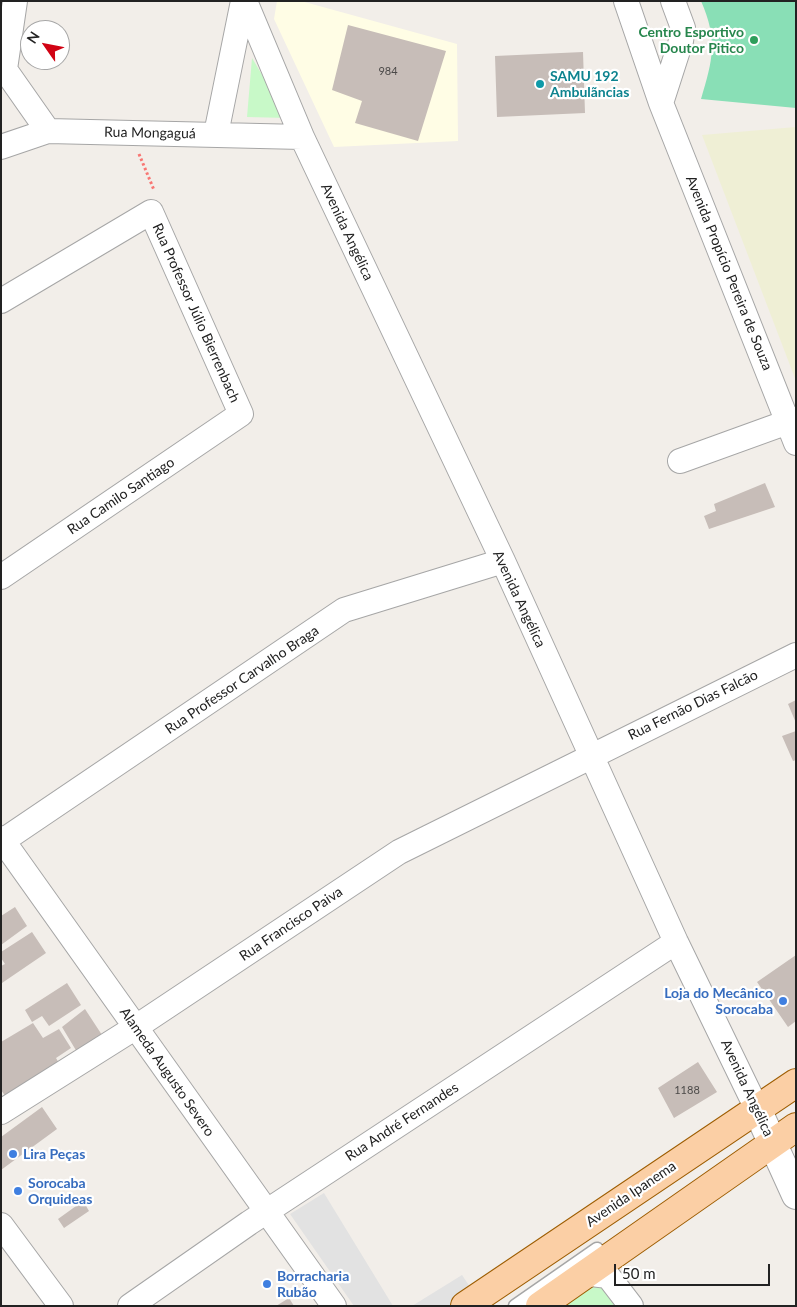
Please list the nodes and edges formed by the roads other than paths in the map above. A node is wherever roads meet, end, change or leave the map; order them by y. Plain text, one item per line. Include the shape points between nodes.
1 (15, 1) edge
2 (244, 1) edge
3 (626, 1) edge
4 (673, 1) edge
5 (3, 66) edge
6 (661, 103) junction
7 (48, 131) junction
8 (216, 134) junction
9 (302, 137) junction
10 (1, 147) edge
11 (1, 300) edge
12 (242, 414) joint
13 (792, 420) edge
14 (796, 443) edge
15 (680, 461) dead end
16 (503, 561) junction
17 (1, 577) edge
18 (796, 655) edge
19 (591, 756) junction
20 (2, 840) edge
21 (676, 942) junction
22 (136, 1027) junction
23 (796, 1083) edge
24 (796, 1097) edge
25 (1, 1112) edge
26 (796, 1114) edge
27 (765, 1126) junction
28 (796, 1127) edge
29 (796, 1195) edge
30 (633, 1208) dead end
31 (266, 1212) junction
32 (645, 1217) dead end
33 (1, 1225) edge
34 (612, 1248) junction
35 (583, 1276) junction
36 (61, 1306) edge
37 (130, 1306) edge
38 (334, 1306) edge
39 (465, 1306) edge
40 (515, 1306) edge
41 (540, 1306) edge
42 (631, 1306) edge
43 (635, 1306) edge

1 - 5 street
2 - 8 street, Avenida Angélica
2 - 9 street, Avenida Angélica
3 - 6 street, Avenida Propício Pereira de Souza
4 - 6 street via 683,28
5 - 7 street
6 - 13 street, Avenida Propício Pereira de Souza
7 - 8 street, Rua Mongaguá
7 - 10 street, Rua Mongaguá
8 - 9 street, Rua Mongaguá
9 - 16 street, Avenida Angélica
11 - 12 street, Rua Professor Júlio Bierrenbach via 151,212
12 - 17 street, Rua Camilo Santiago
13 - 14 street, Avenida Propício Pereira de Souza
13 - 15 street
16 - 19 street, Avenida Angélica
16 - 20 street, Rua Professor Carvalho Braga via 344,610
18 - 19 street, Rua Fernão Dias Falcão
19 - 21 street, Avenida Angélica
19 - 22 street, Rua Francisco Paiva via 399,852
20 - 22 street, Alameda Augusto Severo
21 - 27 street, Avenida Angélica
21 - 31 street, Rua André Fernandes
22 - 25 street, Rua Francisco Paiva
22 - 31 street, Alameda Augusto Severo
23 - 27 main road, Avenida Ipanema
24 - 27 lane
26 - 27 lane
27 - 28 main road, Avenida Ipanema
27 - 29 street, Avenida Angélica
27 - 30 lane
27 - 32 lane
27 - 34 main road, Avenida Ipanema
27 - 39 main road, Avenida Ipanema
31 - 37 street, Rua André Fernandes
31 - 38 street, Alameda Augusto Severo
33 - 36 street
34 - 35 main road, Avenida Ipanema
34 - 40 lane
34 - 43 street
35 - 41 main road, Avenida Ipanema
35 - 42 street via 608,1276

